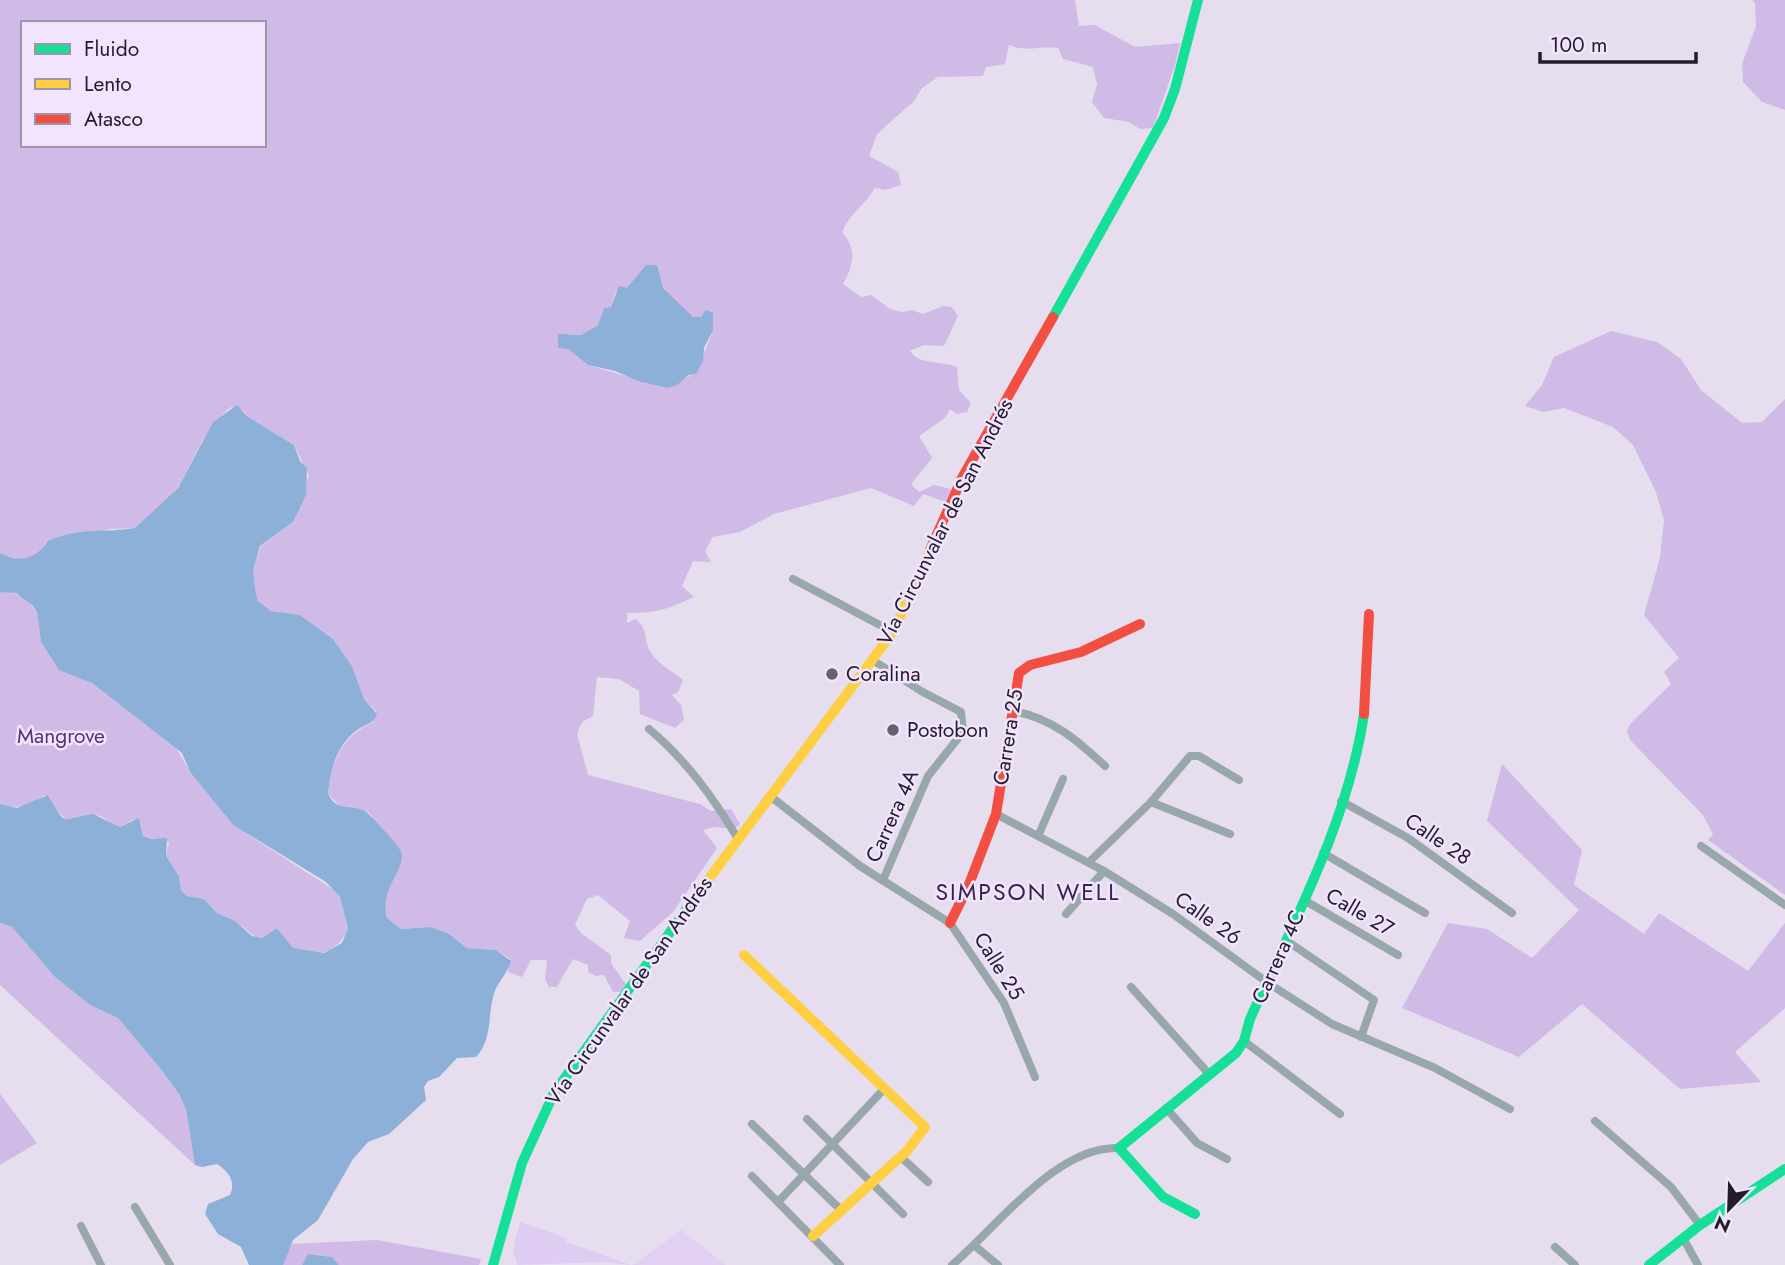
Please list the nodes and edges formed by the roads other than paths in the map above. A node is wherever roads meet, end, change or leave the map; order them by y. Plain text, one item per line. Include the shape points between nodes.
1 (1198, 0) edge
2 (793, 579) dead end
3 (1369, 614) dead end
4 (1140, 624) dead end
5 (892, 632) junction
6 (874, 660) junction
7 (1013, 711) junction
8 (649, 729) dead end
9 (1105, 766) dead end
10 (1063, 779) dead end
11 (1239, 780) dead end
12 (770, 796) junction
13 (1341, 801) junction
14 (1151, 802) junction
15 (996, 814) junction
16 (1040, 834) junction
17 (1230, 834) dead end
18 (738, 839) junction
19 (1701, 846) dead end
20 (1323, 853) junction
21 (1089, 862) junction
22 (1104, 871) junction
23 (883, 880) junction
24 (1304, 900) junction
25 (1785, 905) edge
26 (1425, 913) dead end
27 (1512, 913) dead end
28 (1066, 914) dead end
29 (950, 923) junction
30 (1287, 941) junction
31 (744, 955) dead end
32 (1398, 955) dead end
33 (1268, 983) junction
34 (1131, 987) dead end
35 (1361, 1037) junction
36 (1244, 1041) junction
37 (1209, 1074) junction
38 (1035, 1077) dead end
39 (885, 1088) junction
40 (1166, 1108) junction
41 (1510, 1109) dead end
42 (1340, 1114) dead end
43 (807, 1119) dead end
44 (1595, 1121) dead end
45 (752, 1124) dead end
46 (833, 1145) junction
47 (1119, 1148) junction
48 (901, 1157) junction
49 (1227, 1158) dead end
50 (1785, 1169) edge
51 (752, 1176) dead end
52 (805, 1176) junction
53 (928, 1182) dead end
54 (871, 1184) junction
55 (778, 1202) junction
56 (135, 1207) dead end
57 (842, 1211) junction
58 (903, 1214) dead end
59 (1195, 1214) dead end
60 (1700, 1225) junction
61 (81, 1226) dead end
62 (813, 1236) junction
63 (1682, 1238) junction
64 (975, 1245) junction
65 (1555, 1247) dead end
66 (101, 1265) edge
67 (170, 1265) edge
68 (493, 1265) edge
69 (840, 1265) edge
70 (952, 1265) edge
71 (998, 1265) edge
72 (1575, 1265) edge
73 (1649, 1265) edge
74 (1698, 1265) edge

1 - 5 main road, Vía Circunvalar de San Andrés via 1164,118 962,478
2 - 5 street
3 - 13 main road, Carrera 4C via 1362,724
4 - 7 main road, Carrera 25 via 1081,652 1024,669 1017,680
5 - 6 main road, Vía Circunvalar de San Andrés
6 - 12 main road, Vía Circunvalar de San Andrés
6 - 23 street, Carrera 4A via 961,712 965,724 960,738 928,776
7 - 9 street via 1032,714 1067,732
7 - 15 main road, Carrera 25
8 - 18 street via 684,761
10 - 16 street
11 - 14 street via 1193,755
12 - 18 main road, Vía Circunvalar de San Andrés
12 - 23 street, Calle 25
13 - 20 main road, Carrera 4C
13 - 27 street, Calle 28 via 1408,838
14 - 17 street
14 - 21 street
15 - 16 street, Calle 26
15 - 29 main road, Carrera 25
16 - 21 street, Calle 26
18 - 68 main road, Vía Circunvalar de San Andrés via 548,1102 519,1172
19 - 25 street
20 - 24 main road, Carrera 4C
20 - 26 street
21 - 22 street, Calle 26
22 - 28 street
22 - 33 street, Calle 26
23 - 29 street, Calle 25
24 - 30 main road, Carrera 4C
24 - 32 street, Calle 27
29 - 38 street, Calle 25 via 1004,1003
30 - 33 main road, Carrera 4C
30 - 35 street via 1374,1000
31 - 39 main road
33 - 35 street, Calle 26
33 - 36 main road, Carrera 4C
34 - 37 street
35 - 41 street, Calle 26 via 1435,1068
36 - 37 main road, Carrera 4C
36 - 42 street
37 - 40 main road, Carrera 4C
39 - 46 street
39 - 48 main road via 925,1128
40 - 47 main road, Carrera 4C
40 - 49 street via 1197,1143
43 - 46 street
44 - 60 street via 1671,1187
45 - 52 street
46 - 52 street
46 - 54 street
47 - 59 main road via 1163,1197
47 - 64 street via 1091,1150 1060,1167
48 - 53 street
48 - 54 main road
50 - 60 main road
51 - 55 street
52 - 55 street
52 - 57 street
54 - 57 main road
54 - 58 street
55 - 62 street
56 - 67 street
57 - 62 main road
60 - 63 main road
61 - 66 street
62 - 69 street
63 - 73 main road
63 - 74 street
64 - 70 street
64 - 71 street
65 - 72 street

